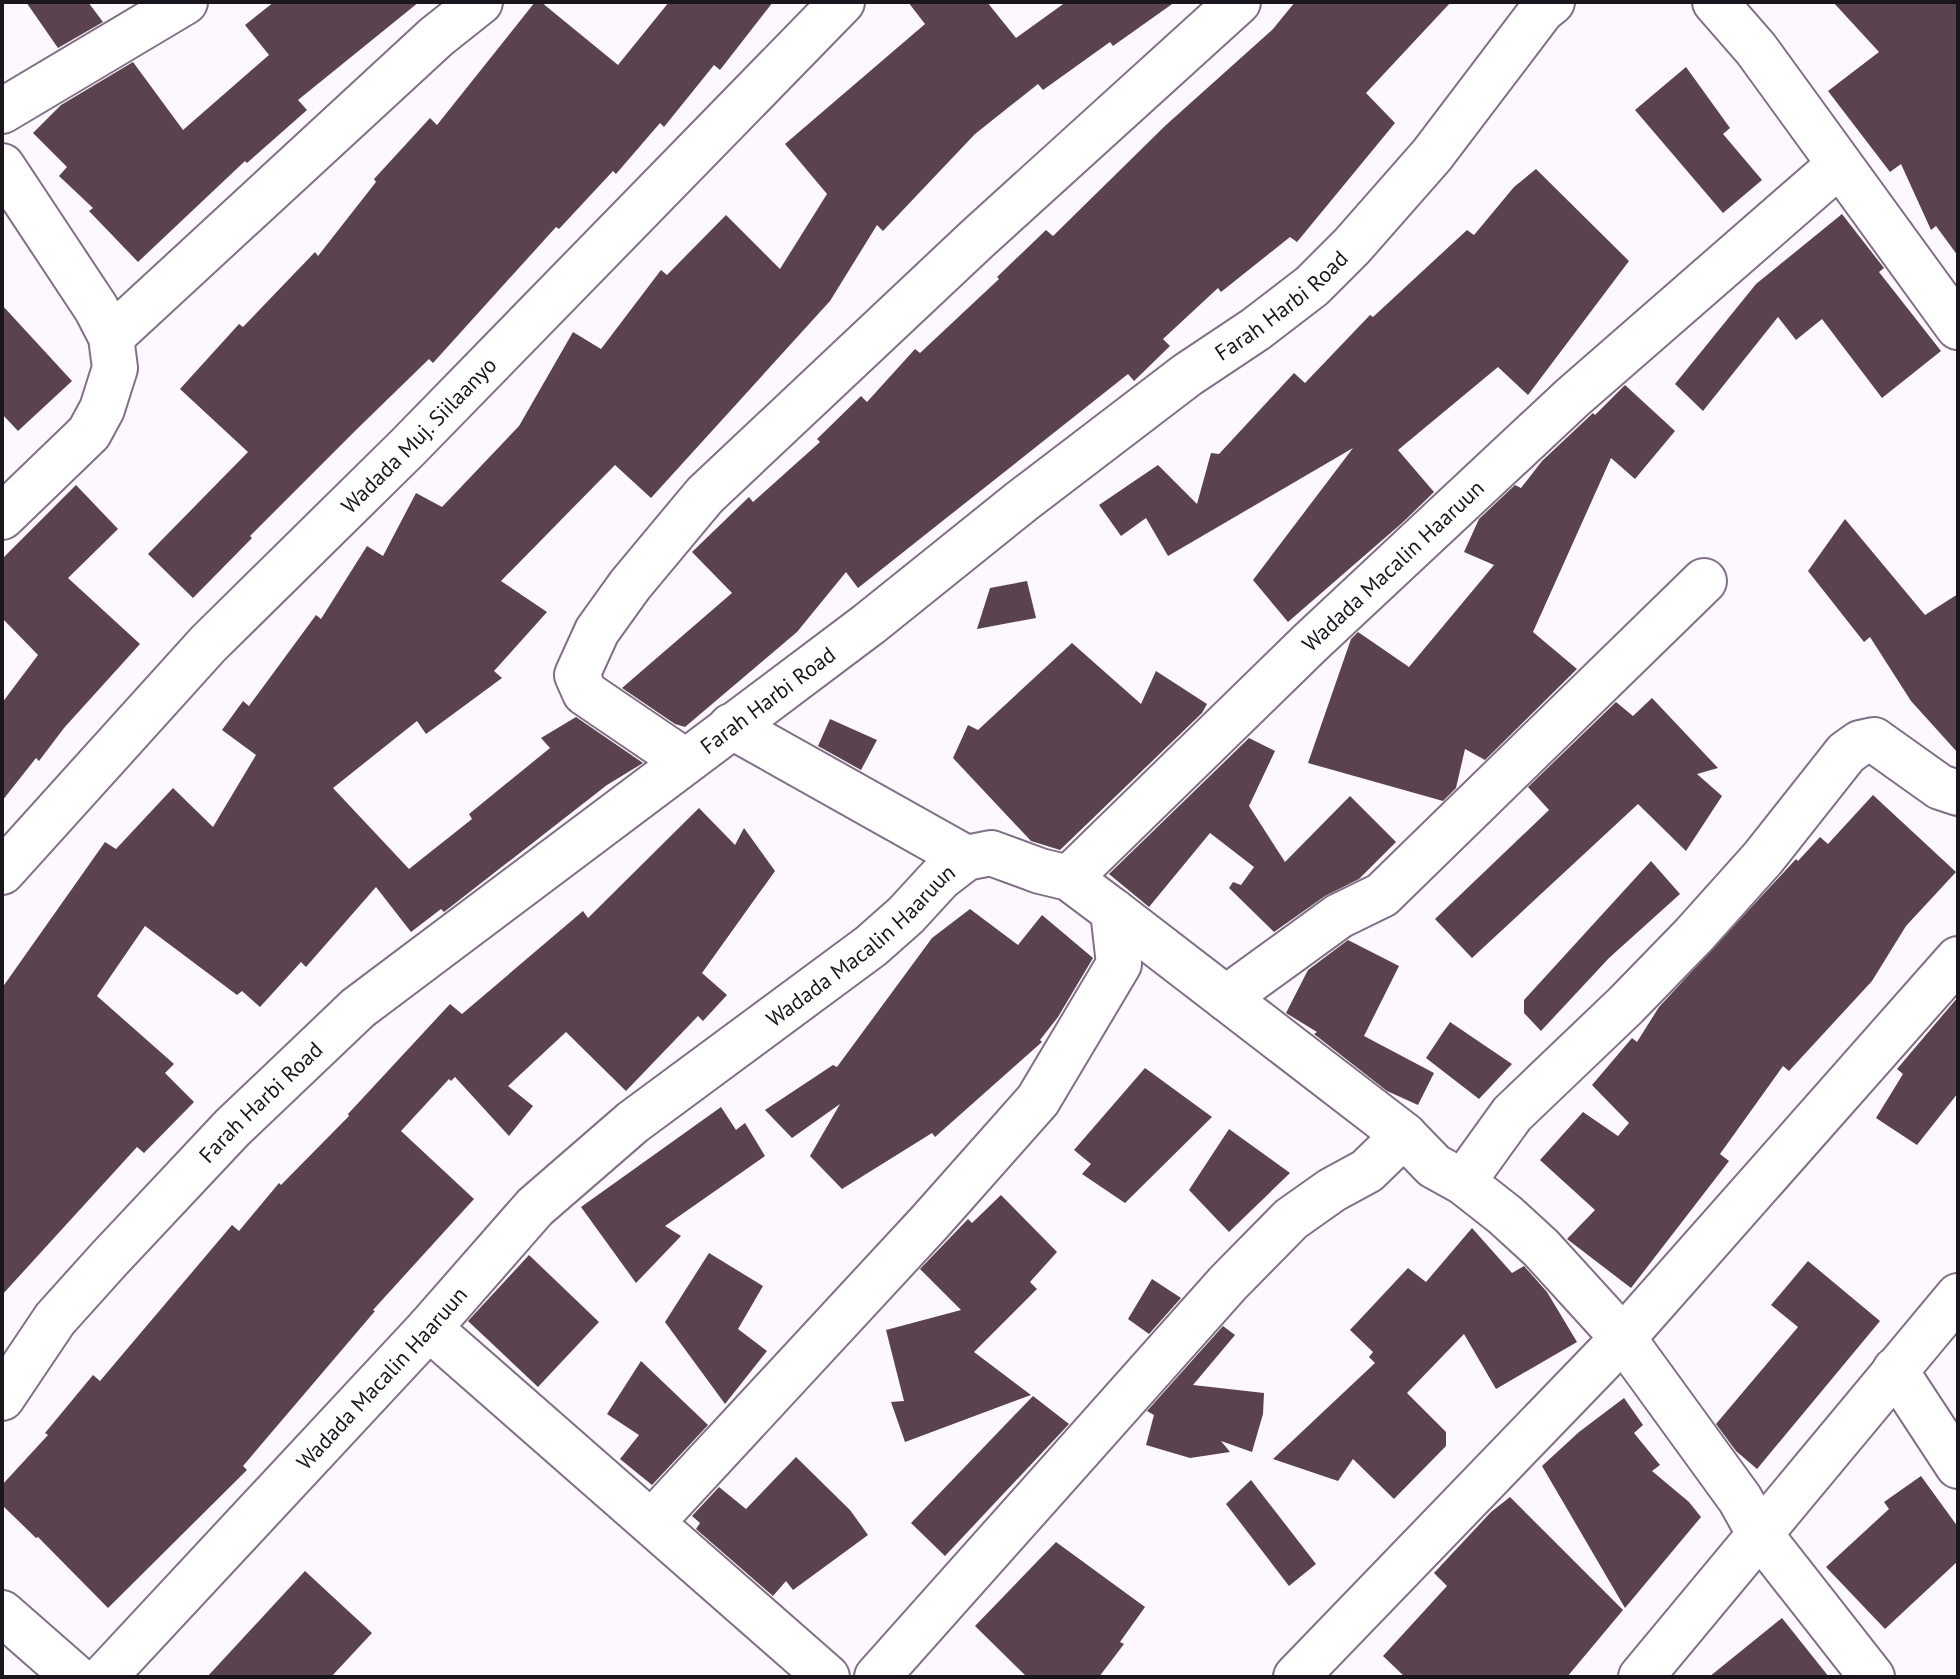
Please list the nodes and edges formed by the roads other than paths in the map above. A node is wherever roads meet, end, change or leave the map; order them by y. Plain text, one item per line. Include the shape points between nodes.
1 (185, 2) edge
2 (480, 2) edge
3 (842, 2) edge
4 (1238, 2) edge
5 (1715, 2) edge
6 (1541, 5) edge
7 (2, 111) edge
8 (1839, 165) junction
9 (2, 166) edge
10 (1958, 327) edge
11 (111, 337) junction
12 (2, 517) edge
13 (1704, 581) dead end
14 (731, 726) junction
15 (685, 761) junction
16 (1958, 793) edge
17 (966, 858) junction
18 (2, 872) edge
19 (1069, 878) junction
20 (1113, 911) junction
21 (1958, 959) edge
22 (1226, 998) junction
23 (1404, 1135) junction
24 (1463, 1182) junction
25 (1958, 1296) edge
26 (429, 1328) junction
27 (1623, 1338) junction
28 (1895, 1370) junction
29 (2, 1398) edge
30 (1958, 1466) edge
31 (652, 1522) junction
32 (1759, 1533) junction
33 (2, 1613) edge
34 (75, 1677) edge
35 (104, 1677) edge
36 (827, 1677) edge
37 (877, 1677) edge
38 (1296, 1677) edge
39 (1641, 1677) edge
40 (1872, 1677) edge

1 - 7 street
2 - 11 street
3 - 18 street, Wadada Muj. Siilaanyo via 208,644
4 - 15 street via 705,495 630,585 597,631 577,675 585,693
5 - 8 street via 1756,49
6 - 14 street, Farah Harbi Road via 1432,155 1312,286 1187,375
8 - 10 street
8 - 19 street, Wadada Macalin Haaruun via 1573,397
9 - 11 street
11 - 12 street via 115,368 89,433
13 - 22 street via 1382,895 1339,916
14 - 15 street, Farah Harbi Road
14 - 17 street
15 - 29 street, Farah Harbi Road via 358,1008 232,1128 109,1259 55,1319
16 - 24 street via 1940,787 1874,740 1846,753 1694,935 1512,1114
17 - 19 street, Wadada Macalin Haaruun via 991,853
17 - 26 street, Wadada Macalin Haaruun via 871,946 633,1122 535,1207
19 - 20 street
20 - 22 street
20 - 31 street via 1119,964 1038,1100
21 - 27 street
22 - 23 street
23 - 24 street via 1434,1166
23 - 37 street via 1367,1171 1291,1219 1228,1283
24 - 27 street via 1541,1248
25 - 28 street
26 - 31 street
26 - 35 street, Wadada Macalin Haaruun
27 - 32 street
27 - 38 street
28 - 30 street
28 - 32 street
31 - 36 street
32 - 39 street
32 - 40 street
33 - 34 street

